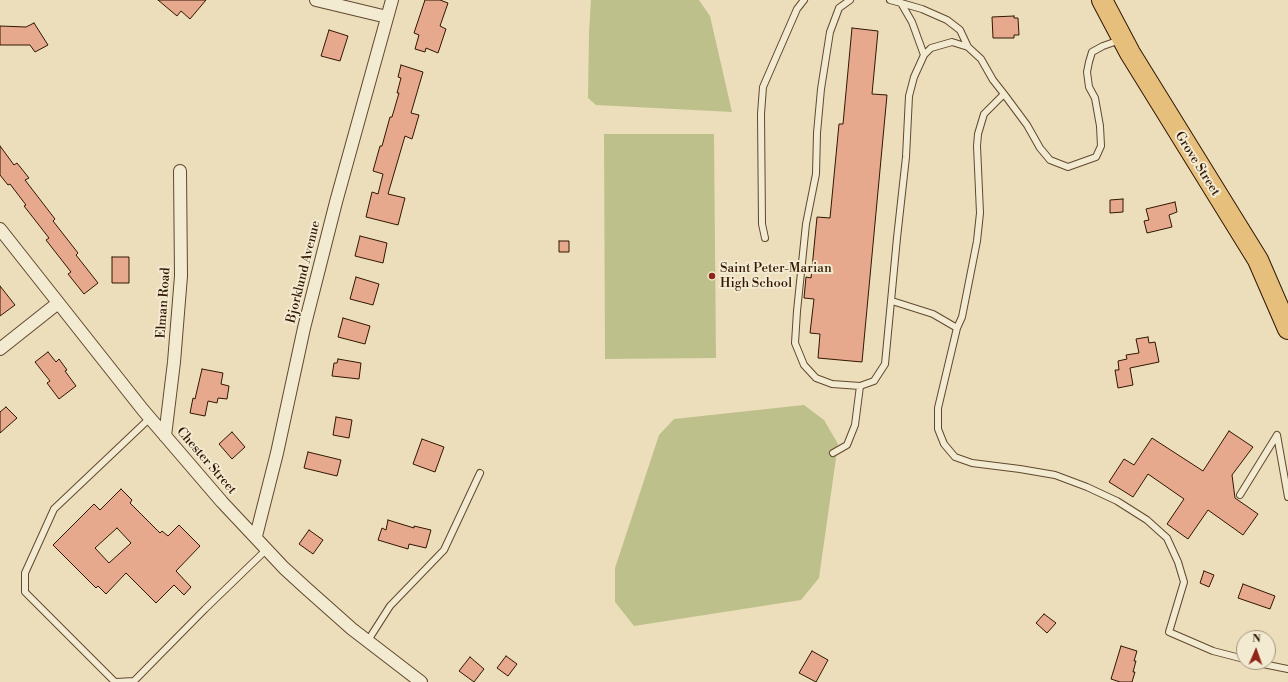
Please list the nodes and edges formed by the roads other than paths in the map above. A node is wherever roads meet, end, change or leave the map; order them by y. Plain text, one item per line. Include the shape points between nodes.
1 (316, 0) edge
2 (392, 0) edge
3 (804, 0) edge
4 (850, 0) edge
5 (890, 0) edge
6 (1102, 0) edge
7 (901, 3) junction
8 (387, 17) junction
9 (1122, 39) junction
10 (968, 47) junction
11 (924, 55) junction
12 (1004, 94) junction
13 (180, 171) dead end
14 (0, 229) edge
15 (765, 238) dead end
16 (892, 301) junction
17 (58, 303) junction
18 (957, 328) junction
19 (1288, 329) edge
20 (0, 349) edge
21 (860, 386) junction
22 (150, 418) junction
23 (165, 436) junction
24 (833, 453) dead end
25 (480, 473) dead end
26 (1240, 494) dead end
27 (1288, 497) edge
28 (256, 536) junction
29 (267, 549) junction
30 (367, 642) junction
31 (1236, 657) edge
32 (1276, 667) edge
33 (1288, 669) edge
34 (116, 682) edge
35 (420, 682) edge

1 - 8 street
2 - 8 street, Bjorklund Avenue
3 - 15 lane via 797,9 763,87 762,224
4 - 21 lane via 839,8 830,32 821,89 816,174 806,224 795,343 804,365 816,378 832,384
5 - 7 lane
6 - 9 main road, Grove Street
7 - 10 lane via 947,20 960,30
7 - 11 lane via 912,22
8 - 28 street, Bjorklund Avenue via 304,328
9 - 12 lane via 1092,52 1089,62 1089,86 1095,98 1100,126 1101,146 1096,157 1068,167 1050,160
9 - 19 main road, Grove Street via 1258,260
10 - 11 lane via 952,42 931,48
10 - 12 lane via 981,59
11 - 16 lane via 909,96 906,157 896,238
12 - 18 lane via 984,114 978,134 980,213 977,241 962,317
13 - 23 street, Elman Road via 181,276
14 - 17 street, Chester Street
16 - 18 lane via 933,314
16 - 21 lane via 886,364 874,381
17 - 20 street
17 - 22 street, Chester Street
18 - 31 lane via 938,408 938,429 944,444 955,457 972,463 1056,475 1117,501 1147,520 1167,538 1184,582 1169,632
21 - 24 lane via 855,425 847,445
22 - 23 street, Chester Street
22 - 34 lane via 54,509 25,573 25,592
23 - 28 street, Chester Street via 222,502
25 - 30 lane via 444,550 390,606
26 - 27 lane via 1277,435
28 - 29 street, Chester Street
29 - 30 street, Chester Street via 284,568
29 - 34 lane via 134,681
30 - 35 street, Chester Street
32 - 33 lane

